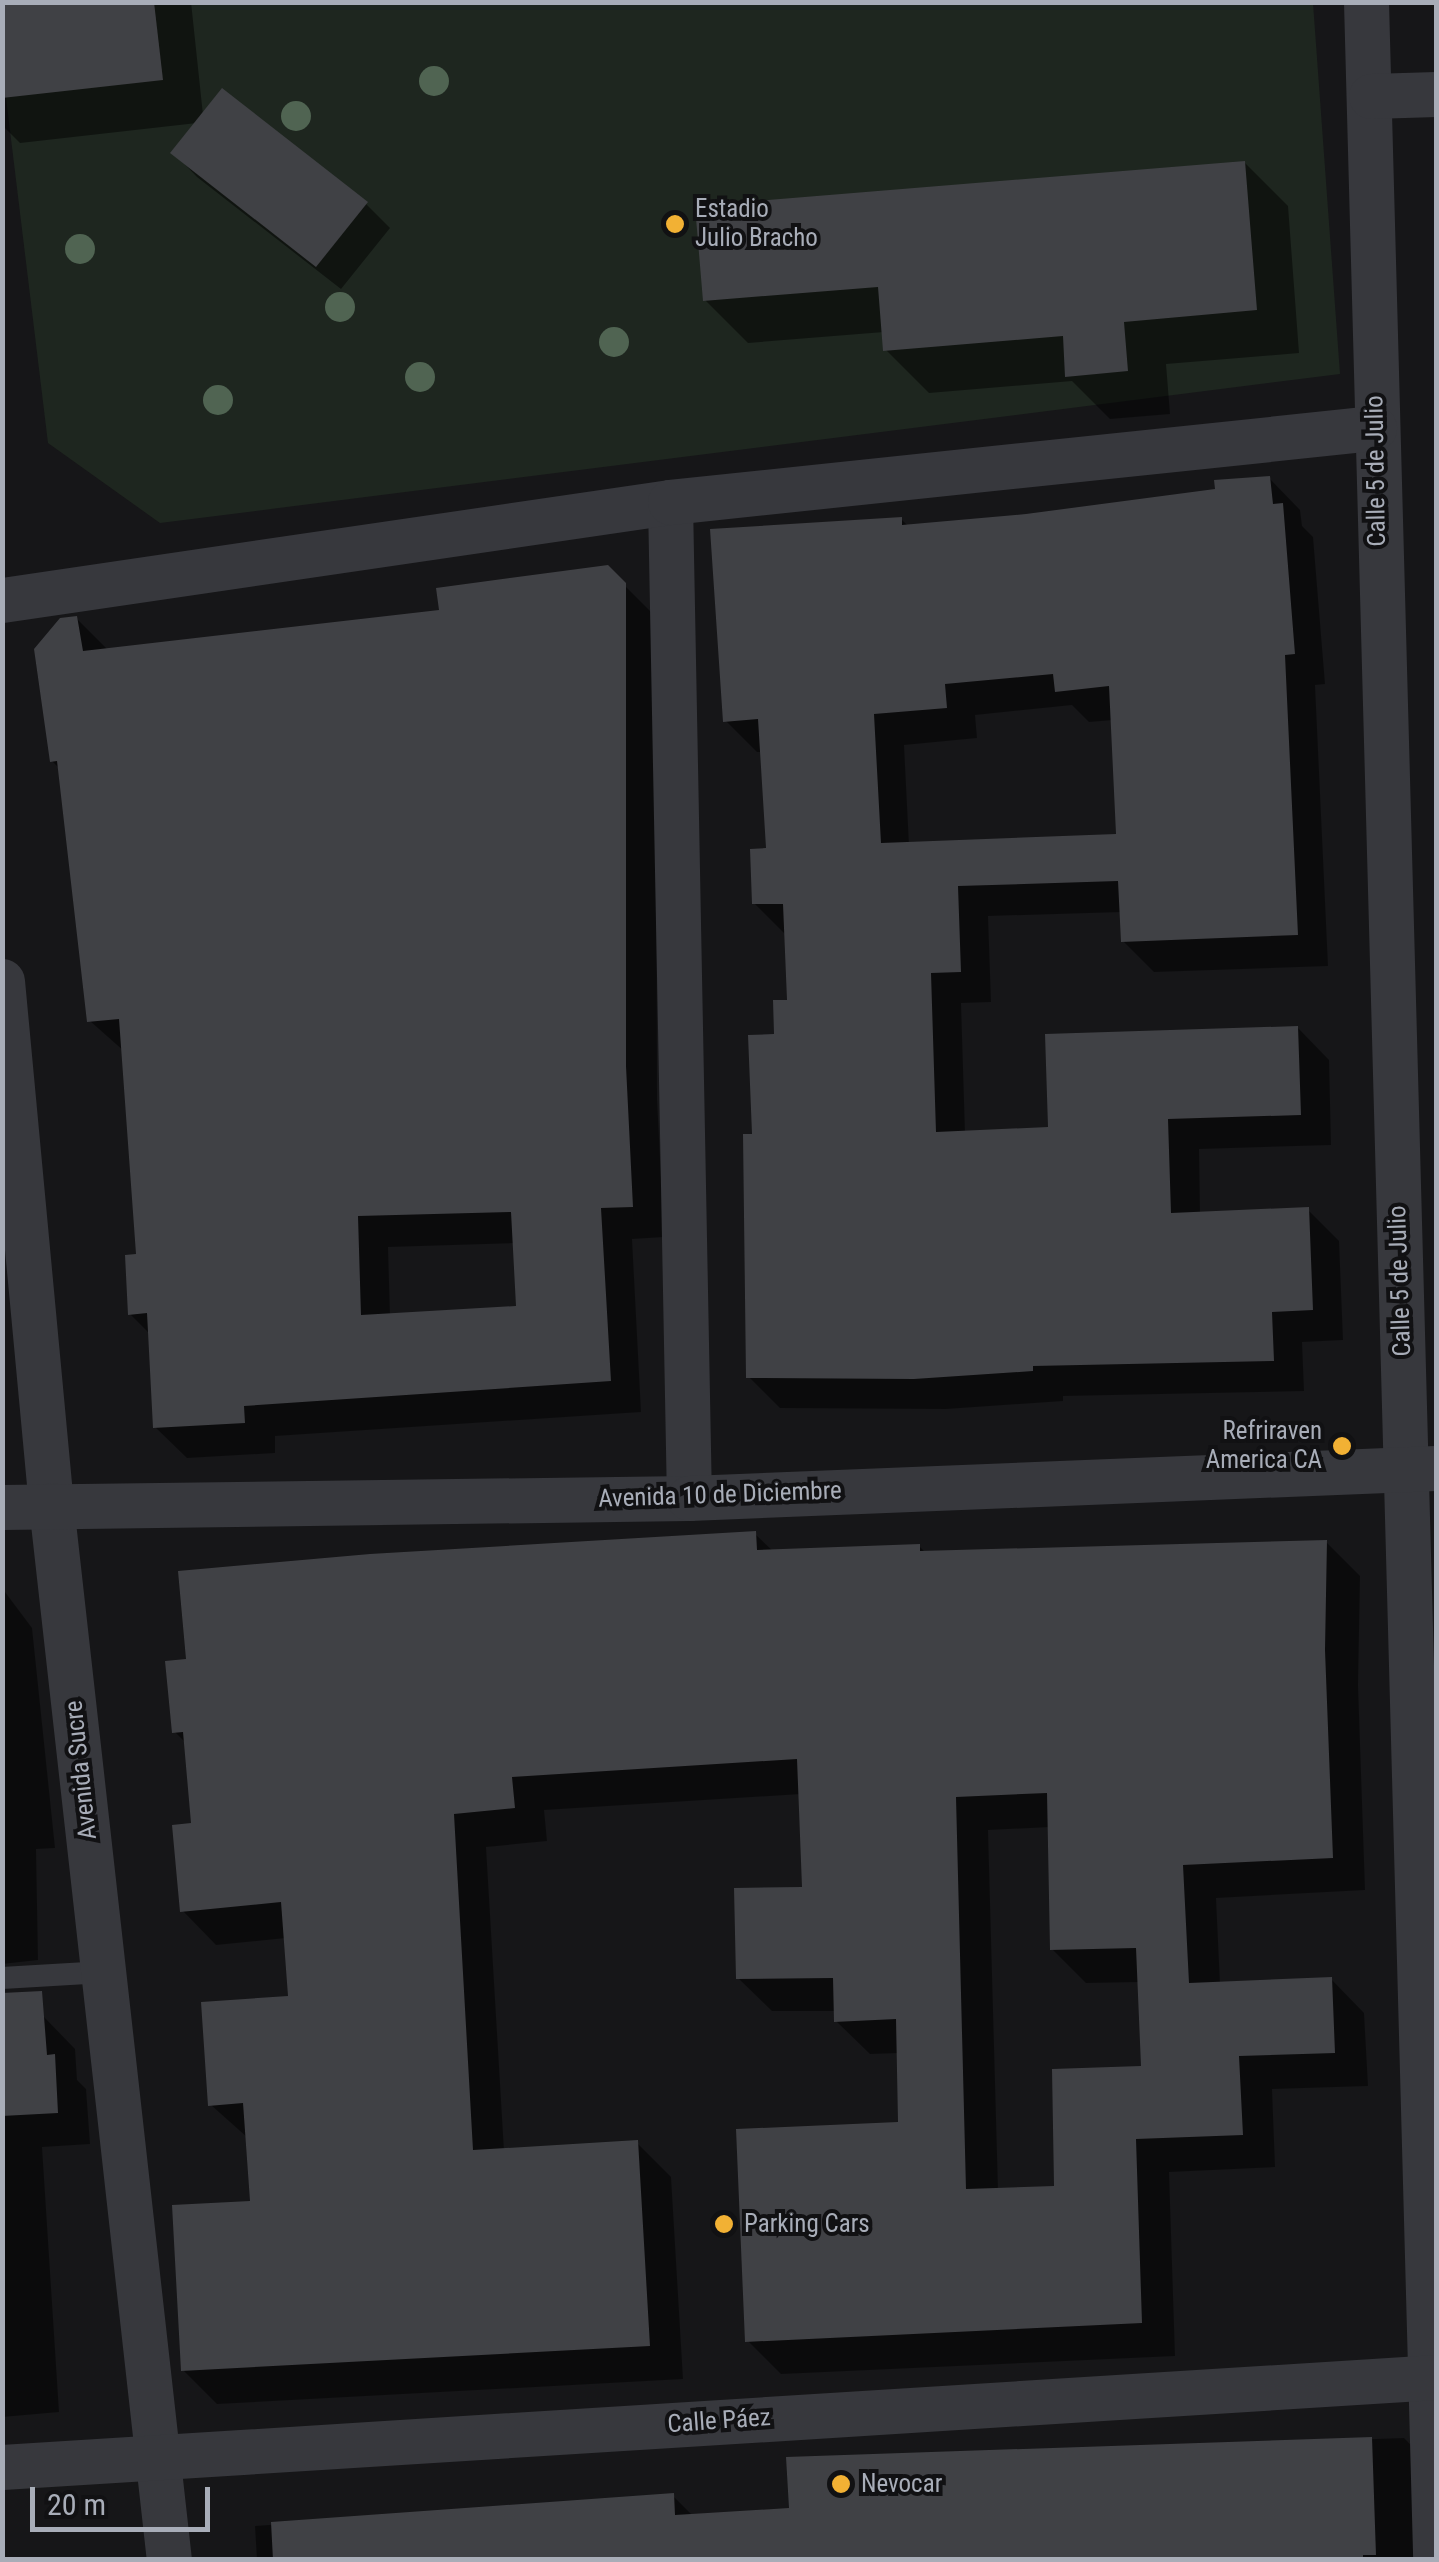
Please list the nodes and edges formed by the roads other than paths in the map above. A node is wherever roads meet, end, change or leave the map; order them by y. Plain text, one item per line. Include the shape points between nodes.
1 (1366, 2) edge
2 (1436, 94) edge
3 (1372, 96) junction
4 (1374, 428) junction
5 (670, 502) junction
6 (2, 600) edge
7 (2, 980) edge
8 (1421, 1468) edge
9 (689, 1498) junction
10 (51, 1505) junction
11 (2, 1507) edge
12 (104, 1972) junction
13 (2, 1978) edge
14 (1433, 2377) edge
15 (158, 2455) junction
16 (2, 2467) edge
17 (169, 2560) edge
18 (1435, 2560) edge

1 - 3 street, Calle 5 de Julio
2 - 3 street
3 - 4 street, Calle 5 de Julio
4 - 5 street
4 - 8 street, Calle 5 de Julio
5 - 6 street
5 - 9 street
7 - 10 street, Avenida Sucre
8 - 9 street, Avenida 10 de Diciembre
8 - 14 street, Calle 5 de Julio
9 - 10 street, Avenida 10 de Diciembre
10 - 11 street, Avenida 10 de Diciembre
10 - 12 street, Avenida Sucre
12 - 13 lane
12 - 15 street, Avenida Sucre
14 - 15 street, Calle Páez
14 - 18 street, Calle 5 de Julio
15 - 16 street, Calle Páez
15 - 17 street, Avenida Sucre

